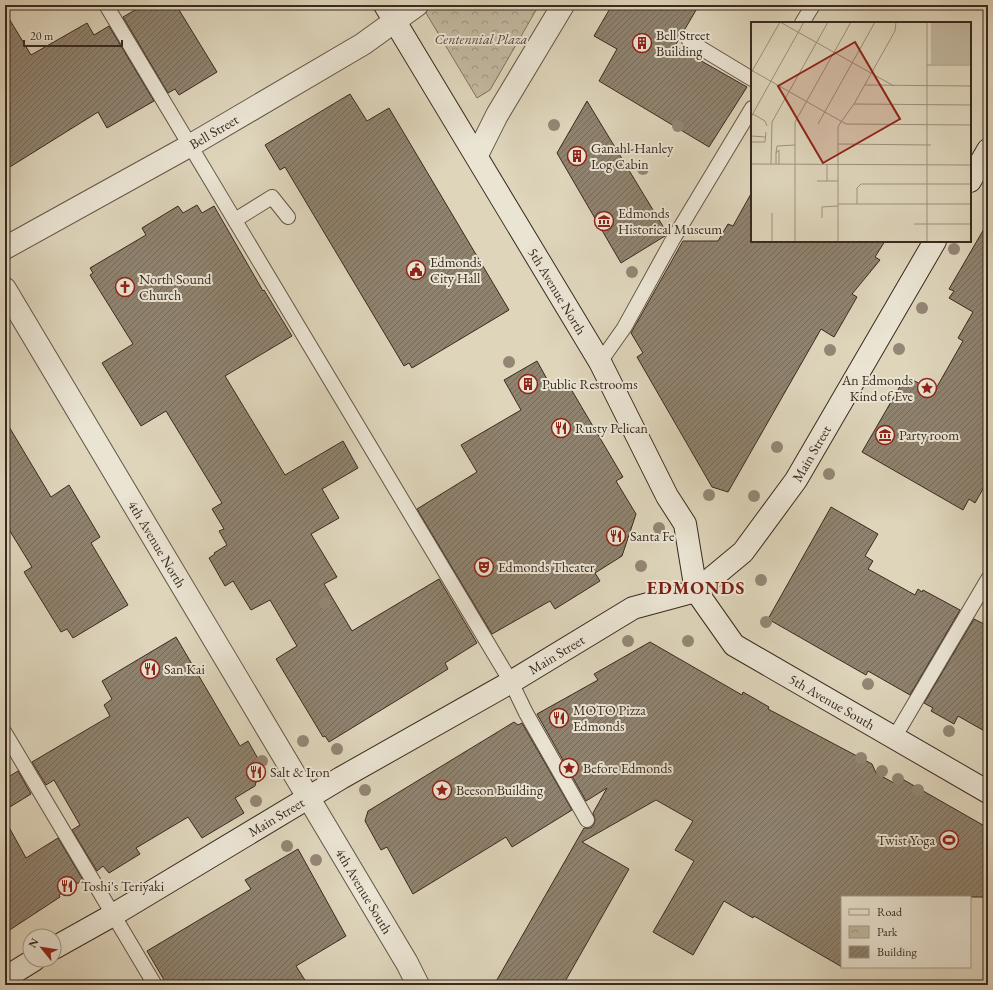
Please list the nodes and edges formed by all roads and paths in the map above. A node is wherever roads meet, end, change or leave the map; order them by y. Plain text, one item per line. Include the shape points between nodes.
1 (106, 5) edge
2 (417, 5) edge
3 (563, 5) edge
4 (813, 5) edge
5 (390, 14) edge
6 (803, 22) edge
7 (689, 42) dead end
8 (751, 77) edge
9 (751, 110) edge
10 (191, 145) junction
11 (988, 150) edge
12 (477, 155) junction
13 (971, 179) edge
14 (288, 217) dead end
15 (235, 220) junction
16 (934, 242) edge
17 (5, 248) edge
18 (5, 289) edge
19 (600, 362) junction
20 (988, 579) edge
21 (696, 591) junction
22 (511, 682) junction
23 (5, 733) edge
24 (894, 738) junction
25 (988, 792) edge
26 (309, 798) junction
27 (587, 820) dead end
28 (113, 915) junction
29 (62, 944) edge
30 (22, 967) edge
31 (5, 978) edge
32 (155, 985) edge
33 (418, 985) edge

1 - 10 lane
2 - 5 street, Bell Street
3 - 12 street via 496,115
4 - 6 lane
5 - 10 street, Bell Street via 363,44
5 - 12 street, 5th Avenue North
7 - 8 lane
9 - 19 lane via 672,241 624,328
10 - 15 lane
10 - 17 street, Bell Street
11 - 13 street
12 - 19 street, 5th Avenue North
14 - 15 lane via 272,197
15 - 22 lane
16 - 21 street, Main Street via 796,480 743,552
18 - 26 street, 4th Avenue North
19 - 21 street, 5th Avenue North via 667,496 685,524
20 - 24 lane
21 - 22 street, Main Street via 633,608
21 - 24 street, 5th Avenue South via 734,645
22 - 26 street, Main Street
22 - 27 lane
23 - 28 lane
24 - 25 street, 5th Avenue South
26 - 28 street, Main Street
26 - 33 street, 4th Avenue South
28 - 29 street, Main Street
28 - 32 lane
30 - 31 street

